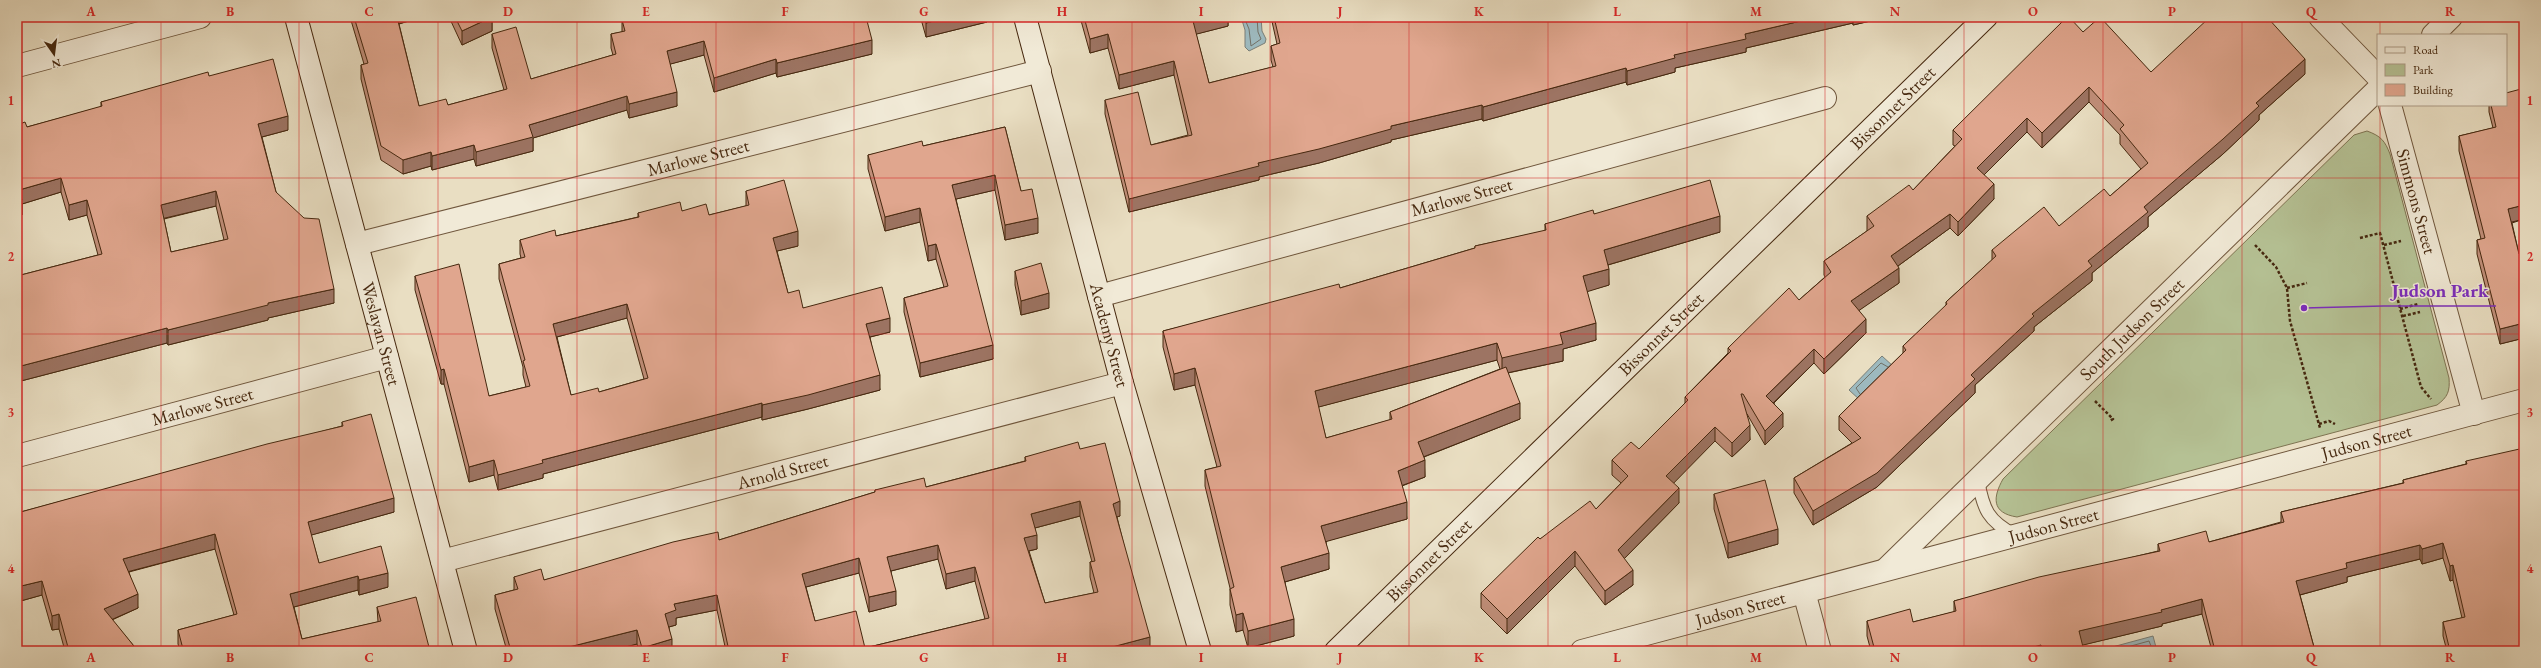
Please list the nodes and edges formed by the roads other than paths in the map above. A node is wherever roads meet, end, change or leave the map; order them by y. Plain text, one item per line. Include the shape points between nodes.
1 (200, 17) edge
2 (296, 17) edge
3 (1025, 17) edge
4 (1986, 17) edge
5 (2320, 17) edge
6 (2451, 17) edge
7 (2434, 34) edge
8 (17, 66) edge
9 (1040, 71) junction
10 (2377, 75) edge
11 (2377, 90) edge
12 (1825, 98) dead end
13 (2390, 106) edge
14 (357, 244) junction
15 (1099, 296) junction
16 (387, 357) junction
17 (1122, 383) junction
18 (2524, 400) edge
19 (2474, 414) junction
20 (17, 456) edge
21 (1978, 480) junction
22 (2015, 535) junction
23 (442, 561) junction
24 (1886, 569) junction
25 (1804, 592) junction
26 (466, 651) edge
27 (1200, 651) edge
28 (1336, 651) edge
29 (1582, 651) edge
30 (1820, 651) edge

1 - 8 street
2 - 14 street, Weslayan Street
3 - 9 street, Academy Street
4 - 28 street, Bissonnet Street
5 - 10 street
6 - 7 street
9 - 14 street, Marlowe Street
9 - 15 street, Academy Street
11 - 21 street, South Judson Street
12 - 15 street, Marlowe Street
13 - 19 street, Simmons Street
14 - 16 street, Weslayan Street
15 - 17 street, Academy Street
16 - 20 street, Marlowe Street
16 - 23 street, Weslayan Street
17 - 23 street, Arnold Street
17 - 27 street, Academy Street
18 - 19 street, Judson Street
19 - 22 street, Judson Street
21 - 22 lane via 1981,499 1988,514 2000,527
21 - 24 street, South Judson Street
22 - 24 street, Judson Street
23 - 26 street, Weslayan Street
24 - 25 street, Judson Street
25 - 29 street, Judson Street
25 - 30 street

